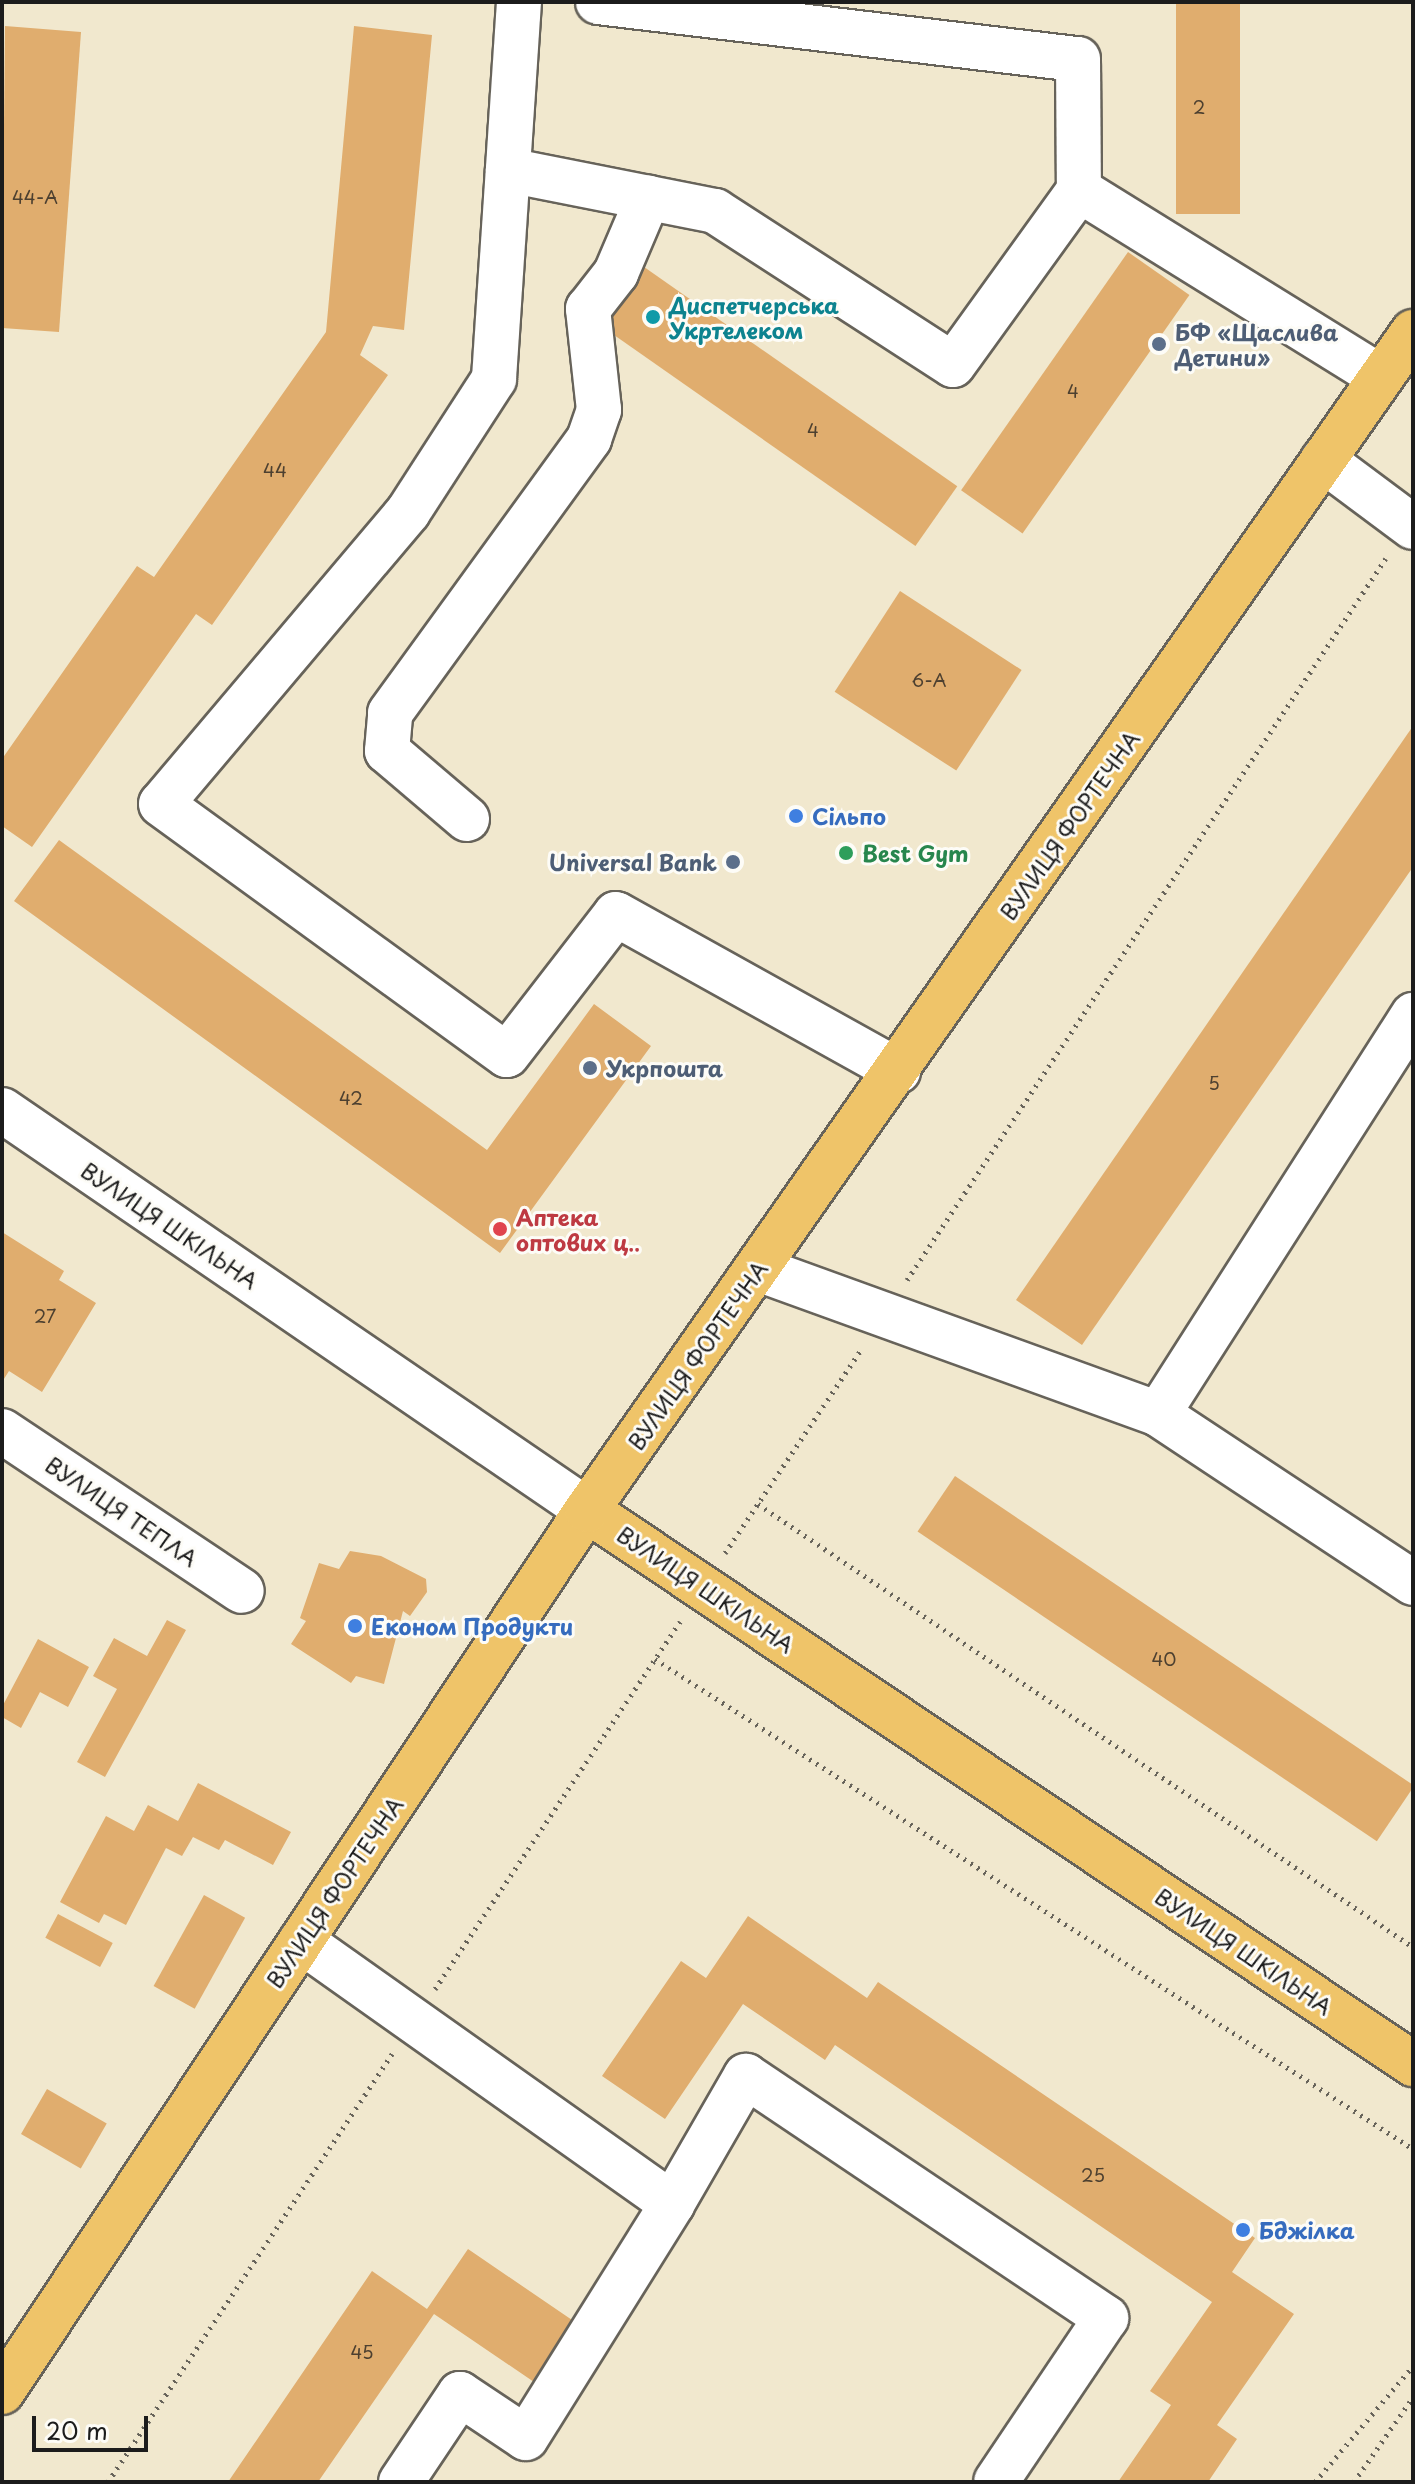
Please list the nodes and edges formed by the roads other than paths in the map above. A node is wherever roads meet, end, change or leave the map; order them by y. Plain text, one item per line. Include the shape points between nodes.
1 (519, 2) edge
2 (598, 2) edge
3 (508, 170) junction
4 (1079, 190) junction
5 (648, 198) junction
6 (1413, 332) edge
7 (1381, 377) junction
8 (1323, 460) junction
9 (1411, 526) edge
10 (467, 819) dead end
11 (1413, 1015) edge
12 (898, 1071) junction
13 (2, 1110) edge
14 (758, 1269) junction
15 (1158, 1414) junction
16 (2, 1431) edge
17 (587, 1510) junction
18 (1413, 1583) edge
19 (242, 1591) dead end
20 (301, 1941) junction
21 (1413, 2064) edge
22 (672, 2204) junction
23 (2, 2392) edge
24 (401, 2482) edge
25 (996, 2482) edge

1 - 3 street
2 - 4 street via 1078,59
3 - 5 street
3 - 12 street via 494,379 408,512 161,804 507,1055 616,914
4 - 5 street via 953,365 715,211
4 - 7 street
5 - 10 street via 616,273 588,309 599,410 589,439 390,713 387,751
6 - 7 main road, ВУЛИЦЯ ФОРТЕЧНА
7 - 8 main road, ВУЛИЦЯ ФОРТЕЧНА
8 - 9 street
8 - 12 main road, ВУЛИЦЯ ФОРТЕЧНА
11 - 15 street
12 - 14 main road, ВУЛИЦЯ ФОРТЕЧНА
13 - 17 street, ВУЛИЦЯ ШКІЛЬНА
14 - 15 street
14 - 17 main road, ВУЛИЦЯ ФОРТЕЧНА
15 - 18 street
16 - 19 street, ВУЛИЦЯ ТЕПЛА
17 - 20 main road, ВУЛИЦЯ ФОРТЕЧНА
17 - 21 main road, ВУЛИЦЯ ШКІЛЬНА
20 - 22 street
20 - 23 main road, ВУЛИЦЯ ФОРТЕЧНА
22 - 24 street via 526,2438 460,2394
22 - 25 street via 746,2076 1106,2318

